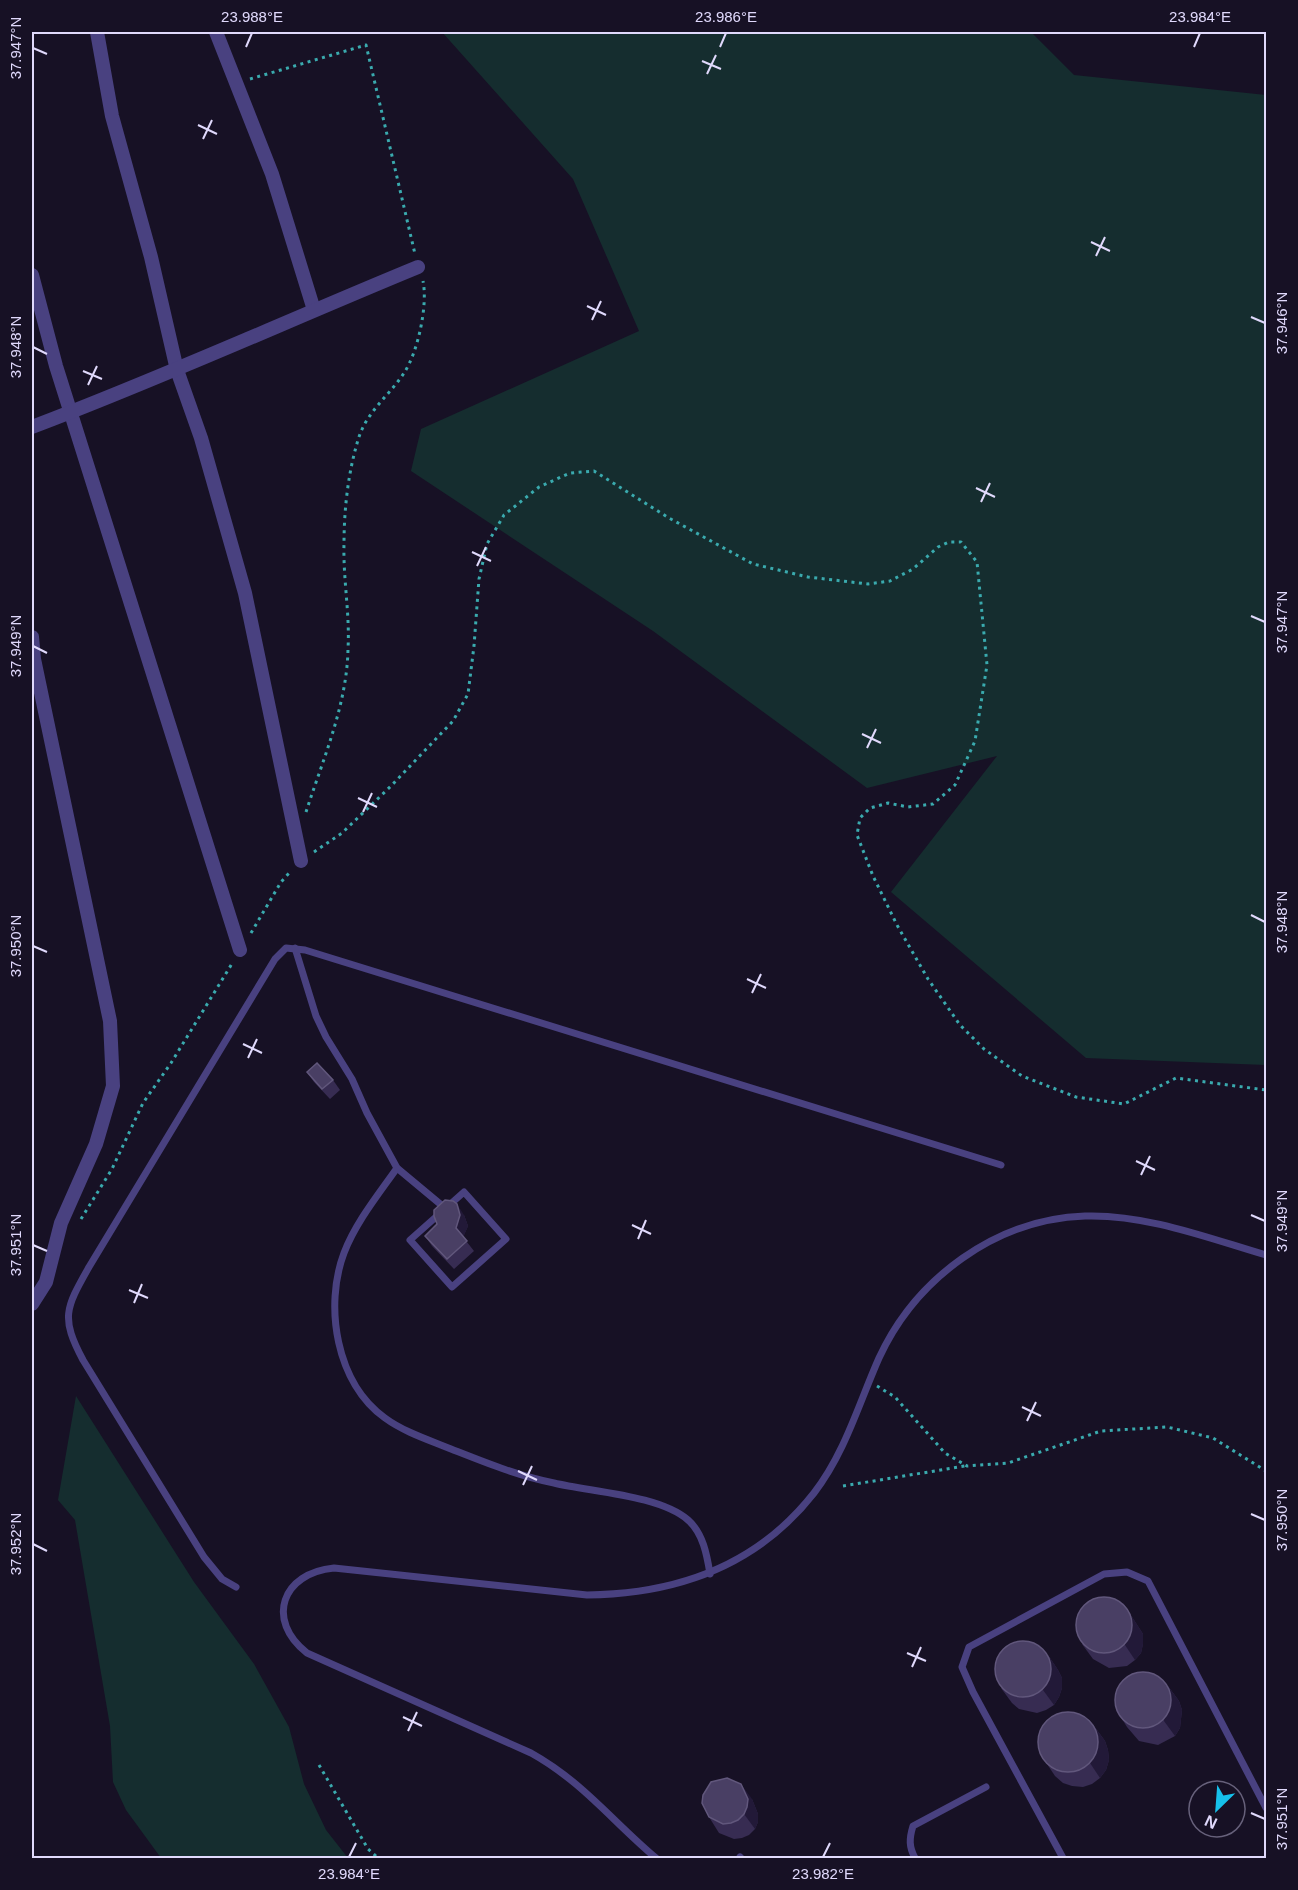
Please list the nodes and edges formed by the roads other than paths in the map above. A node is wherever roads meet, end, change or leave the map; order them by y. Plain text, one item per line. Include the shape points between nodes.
1 (97, 32) edge
2 (216, 32) edge
3 (418, 267) road end
4 (32, 275) edge
5 (314, 310) junction
6 (177, 370) junction
7 (70, 412) junction
8 (32, 427) edge
9 (32, 637) edge
10 (301, 861) road end
11 (295, 948) junction
12 (240, 950) road end
13 (1001, 1165) dead end
14 (397, 1168) junction
15 (445, 1208) junction
16 (1266, 1255) edge
17 (32, 1304) edge
18 (710, 1574) junction
19 (236, 1587) dead end
20 (986, 1787) dead end
21 (1266, 1808) edge
22 (656, 1858) edge
23 (915, 1858) edge
24 (1063, 1858) edge

1 - 6 street via 112,116
2 - 5 street via 272,174
3 - 5 street
4 - 7 street
5 - 6 street
6 - 7 street
6 - 10 street via 201,438 245,593
7 - 8 street
7 - 12 street
9 - 17 street via 110,1021 113,1086 96,1143 61,1223 46,1282
11 - 13 lane
11 - 14 lane via 316,1016
11 - 19 lane via 286,948 275,959 89,1267 76,1290 67,1322 74,1344 204,1557 222,1579
14 - 15 lane
14 - 18 lane via 349,1241 336,1287 338,1343 365,1398 395,1424 496,1466 550,1483 636,1498 669,1508 697,1529
15 - 15 lane via 410,1240 452,1287 506,1239 464,1192
16 - 18 lane via 1155,1224 1086,1216 1022,1228 978,1248 921,1293 893,1332 842,1447 814,1492 778,1531
18 - 22 lane via 642,1591 587,1595 334,1568 303,1578 290,1590 283,1606 285,1627 307,1653 551,1765 585,1791
20 - 23 lane via 913,1826 909,1838
21 - 24 lane via 1148,1581 1127,1572 1104,1574 969,1647 962,1667

